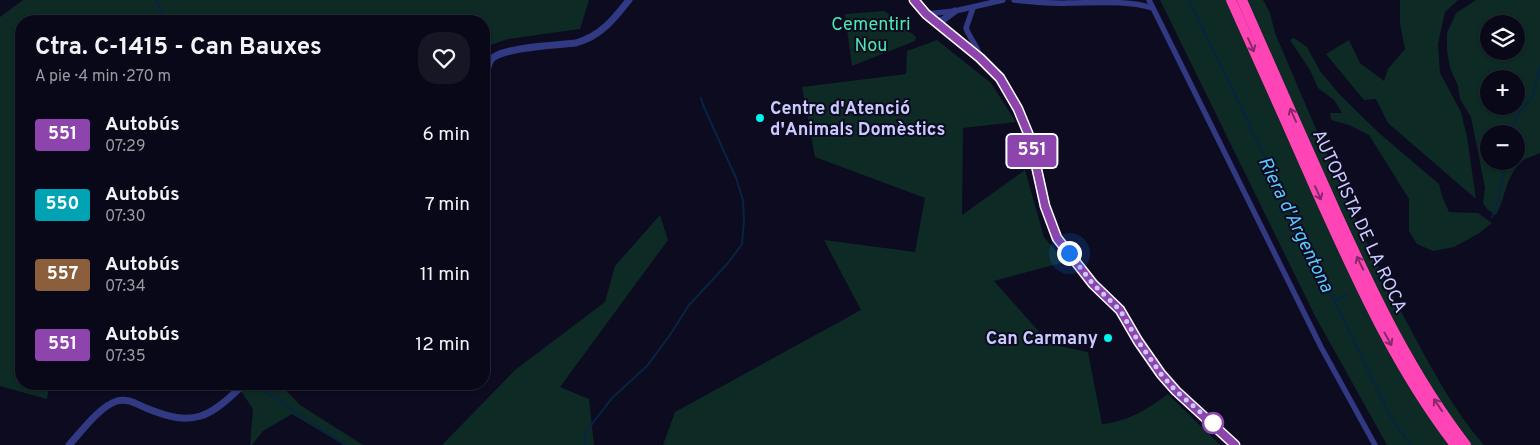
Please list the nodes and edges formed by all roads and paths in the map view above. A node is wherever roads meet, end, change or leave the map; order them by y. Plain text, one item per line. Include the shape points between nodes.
1 (629, 0) edge
2 (914, 0) edge
3 (1003, 0) edge
4 (1014, 0) edge
5 (1149, 0) edge
6 (1232, 0) edge
7 (1242, 0) edge
8 (1122, 1) edge
9 (973, 8) junction
10 (1154, 9) junction
11 (955, 11) junction
12 (926, 14) junction
13 (934, 21) junction
14 (980, 58) junction
15 (490, 63) edge
16 (237, 390) edge
17 (69, 445) edge
18 (1235, 445) edge
19 (1375, 445) edge
20 (1455, 445) edge
21 (1466, 445) edge

1 - 15 street via 601,32 586,40 507,51 495,56
2 - 12 street
3 - 9 street
4 - 8 street via 1067,3
5 - 10 street
6 -> 20 highway, AUTOPISTA DE LA ROCA via 1379,323 1427,406
21 -> 7 highway, AUTOPISTA DE LA ROCA via 1426,387 1378,301
8 - 10 street via 1142,3
9 - 11 street
9 - 14 street via 966,28
10 - 19 street via 1321,347
11 - 12 street
11 - 13 street via 943,20
12 - 13 street
13 - 14 street
14 - 18 street via 1000,78 1018,109 1030,138 1045,206 1057,238 1093,284 1120,310 1161,374
16 - 17 street via 217,408 193,418 167,416 133,402 119,400 96,416

